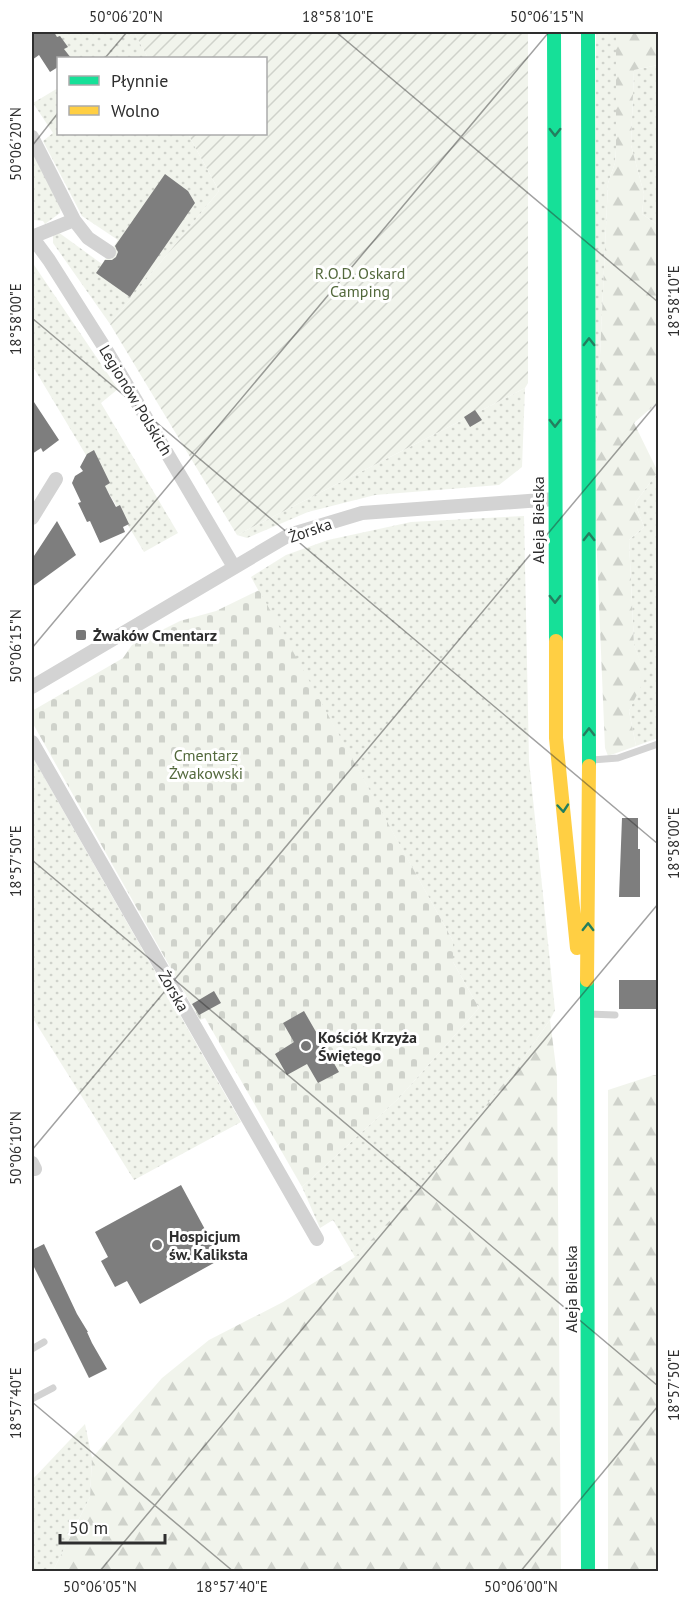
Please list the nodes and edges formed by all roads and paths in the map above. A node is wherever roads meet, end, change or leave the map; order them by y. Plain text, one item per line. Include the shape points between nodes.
1 (555, 32) edge
2 (588, 32) edge
3 (555, 93) junction
4 (589, 94) junction
5 (32, 137) edge
6 (74, 220) junction
7 (32, 237) edge
8 (109, 252) dead end
9 (56, 479) dead end
10 (555, 498) junction
11 (32, 518) edge
12 (234, 567) junction
13 (589, 642) junction
14 (555, 643) junction
15 (32, 687) edge
16 (32, 742) edge
17 (658, 744) edge
18 (588, 760) junction
19 (586, 1010) junction
20 (615, 1015) dead end
21 (317, 1239) dead end
22 (44, 1342) dead end
23 (32, 1349) edge
24 (53, 1388) dead end
25 (32, 1399) edge
26 (588, 1572) edge

1 - 3 street, Aleja Bielska
2 - 4 street, Aleja Bielska
3 - 4 street via 572,102
3 -> 10 street, Aleja Bielska
13 -> 4 street, Aleja Bielska
5 - 6 street
6 - 7 street
6 - 8 street via 88,237
7 - 12 street, Legionów Polskich via 108,353
9 - 11 street
10 - 12 street, Żorska via 362,513 289,535
10 -> 14 street, Aleja Bielska
12 - 15 street, Żorska
13 - 14 street via 583,649 572,651
18 -> 13 street, Aleja Bielska
14 -> 19 street, Aleja Bielska via 556,738
16 - 21 street, Żorska
17 - 18 lane via 618,758
19 -> 18 street, Aleja Bielska
19 - 20 lane
19 - 26 street, Aleja Bielska
22 - 23 lane
24 - 25 lane

